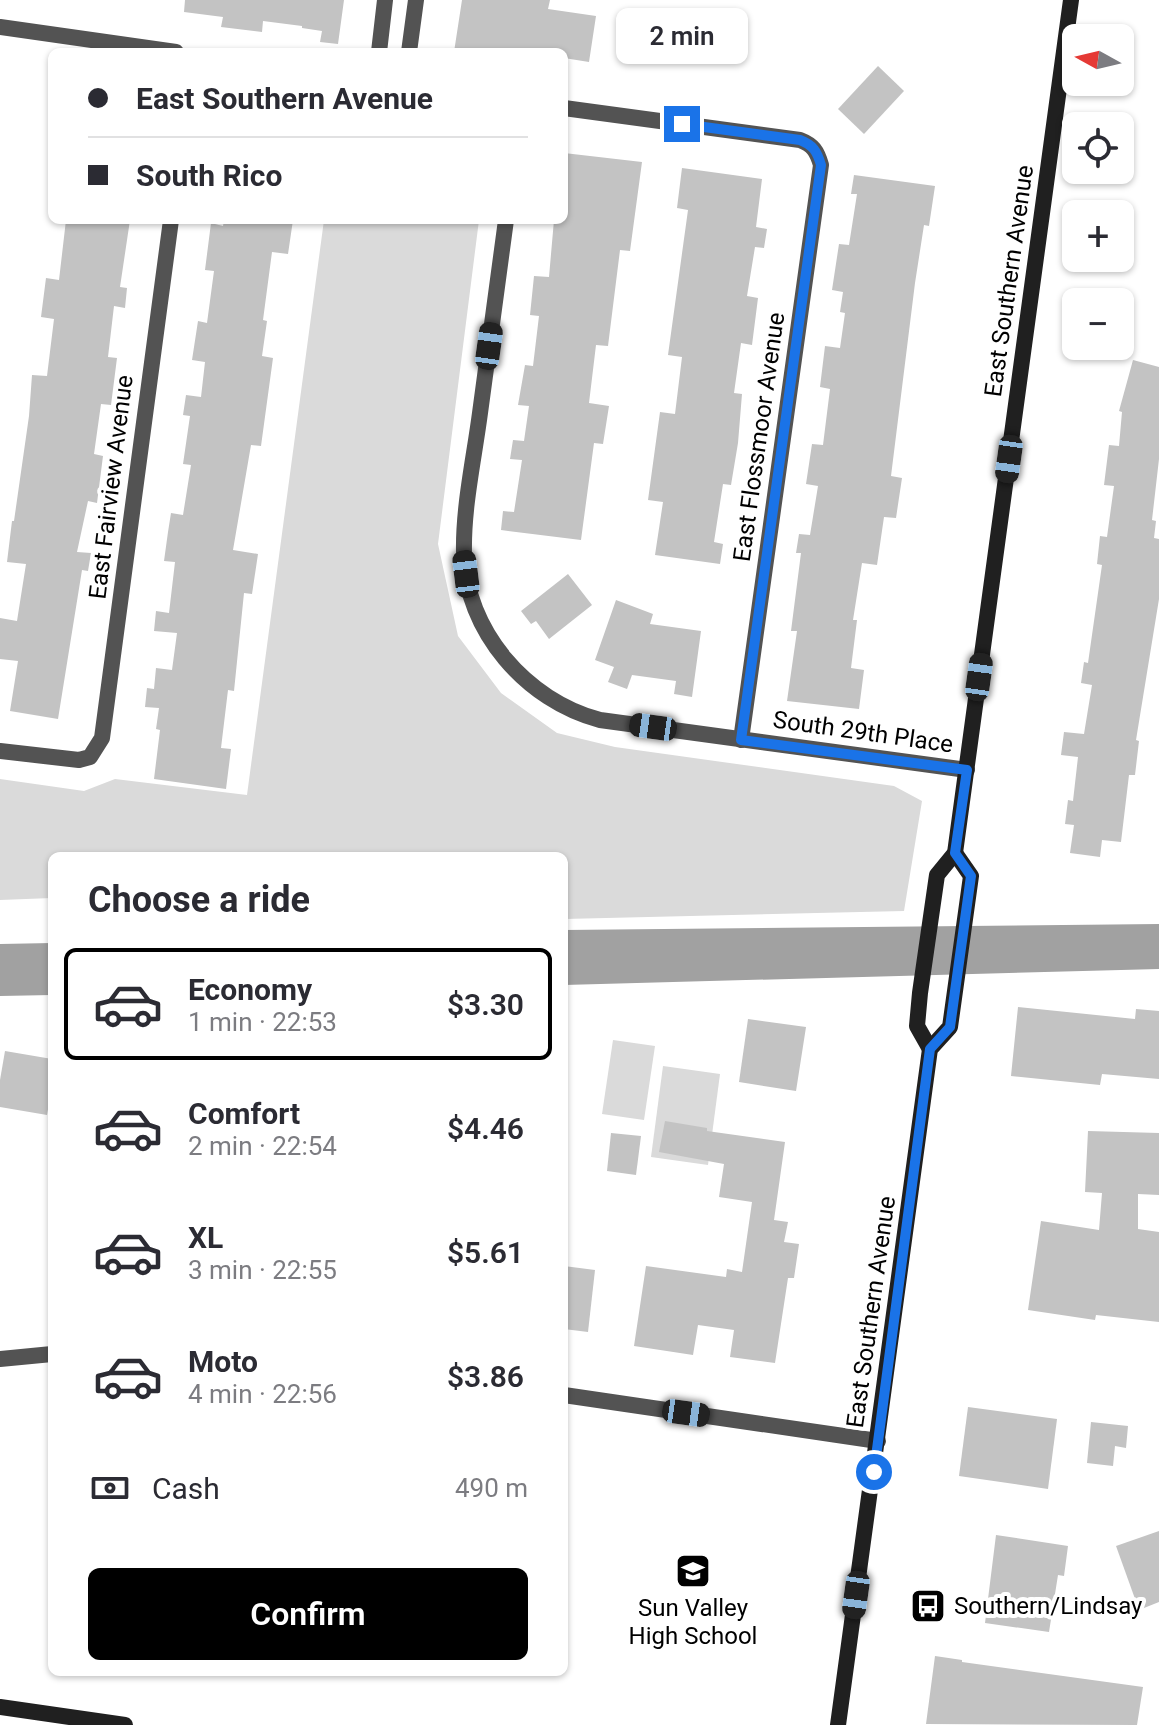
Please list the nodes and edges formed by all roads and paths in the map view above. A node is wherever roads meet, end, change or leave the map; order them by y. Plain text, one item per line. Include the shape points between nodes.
1 (385, 0) edge
2 (416, 0) edge
3 (1071, 0) edge
4 (0, 27) edge
5 (148, 48) edge
6 (379, 48) edge
7 (410, 48) edge
8 (568, 109) edge
9 (170, 224) edge
10 (505, 224) edge
11 (741, 740) junction
12 (0, 751) edge
13 (967, 770) junction
14 (955, 853) junction
15 (930, 1049) junction
16 (48, 1354) edge
17 (0, 1359) edge
18 (568, 1396) edge
19 (878, 1441) junction
20 (0, 1707) edge
21 (125, 1725) edge
22 (838, 1725) edge

1 - 6 street
2 - 7 street
3 - 13 main road, East Southern Avenue
4 - 5 street
8 - 11 street, East Flossmoor Avenue via 800,140 818,153 821,165
9 - 12 street, East Fairview Avenue via 102,738 90,757 69,760
10 - 11 street, South 29th Place via 464,555 476,614 532,687 574,712
11 - 13 street, South 29th Place
13 - 14 main road, East Southern Avenue
14 - 15 main road, East Southern Avenue via 937,875 922,981 917,1026
14 - 15 main road, East Southern Avenue via 971,876 950,1027
15 - 19 main road, East Southern Avenue
16 - 17 street
18 - 19 street
19 - 22 main road, East Southern Avenue
20 - 21 main road

